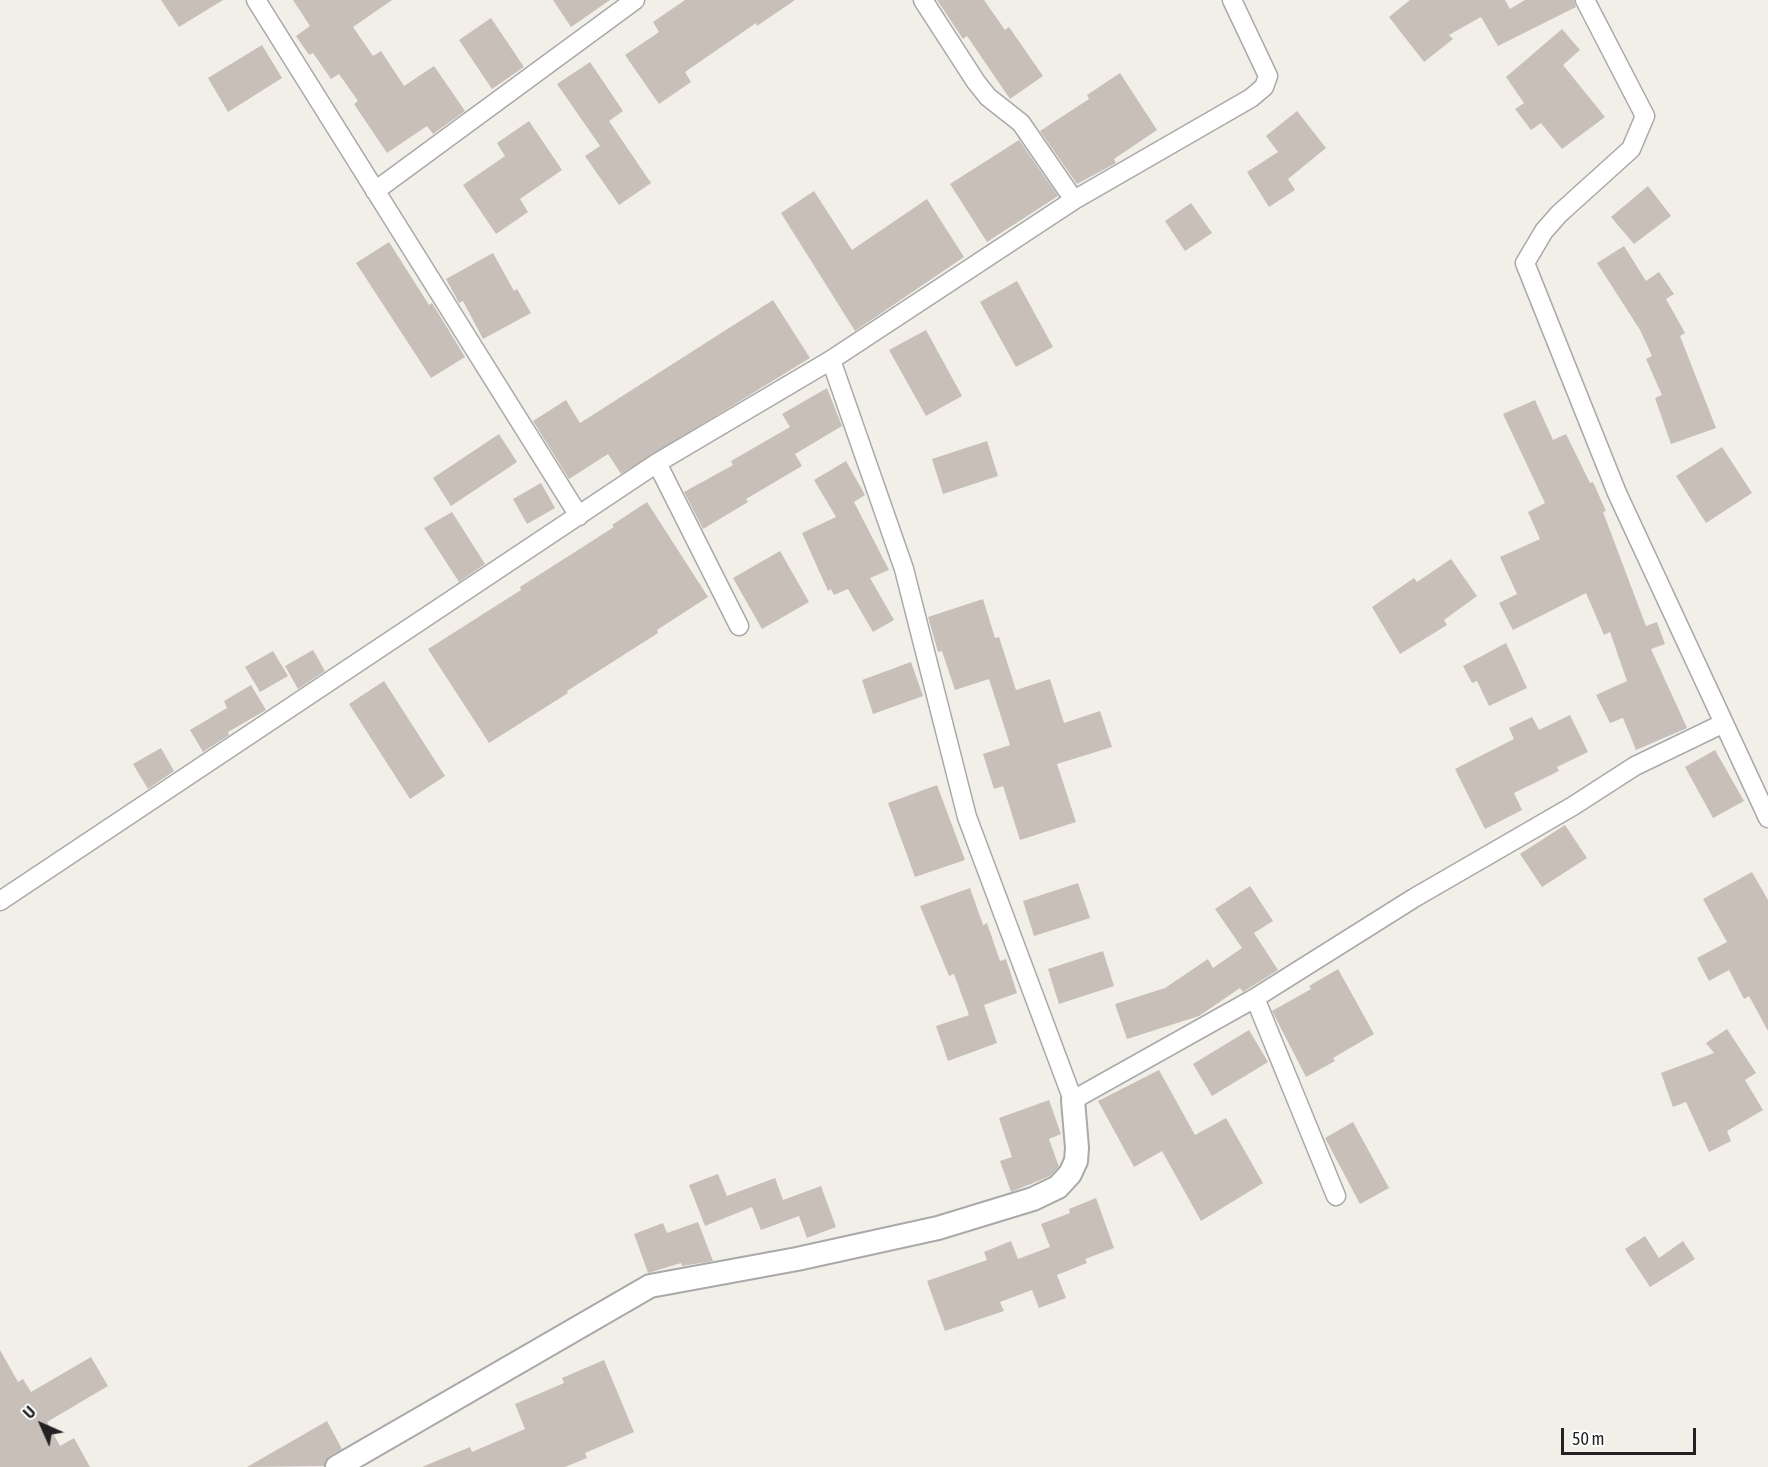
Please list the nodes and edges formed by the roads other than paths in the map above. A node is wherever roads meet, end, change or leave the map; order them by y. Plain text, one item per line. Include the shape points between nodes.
1 (256, 0) edge
2 (635, 0) edge
3 (923, 0) edge
4 (1232, 0) edge
5 (1585, 0) edge
6 (375, 191) junction
7 (1074, 200) junction
8 (831, 360) junction
9 (657, 463) junction
10 (579, 516) junction
11 (739, 626) dead end
12 (1722, 724) junction
13 (1768, 818) edge
14 (0, 901) edge
15 (1255, 998) junction
16 (1073, 1100) junction
17 (1336, 1196) dead end
18 (337, 1467) edge

1 - 6 street
2 - 6 street
3 - 7 street via 976,82 1028,132
4 - 7 street via 1268,76 1264,87
5 - 12 street via 1645,116 1632,149 1559,214 1526,258 1527,268 1617,493
6 - 10 street
7 - 8 street
8 - 9 street
8 - 16 street via 904,569 967,818
9 - 10 street
9 - 11 street
10 - 14 street
12 - 13 street
12 - 15 street via 1635,766
15 - 16 street
15 - 17 street
16 - 18 street via 1076,1161 1058,1187 1033,1199 938,1228 650,1286

